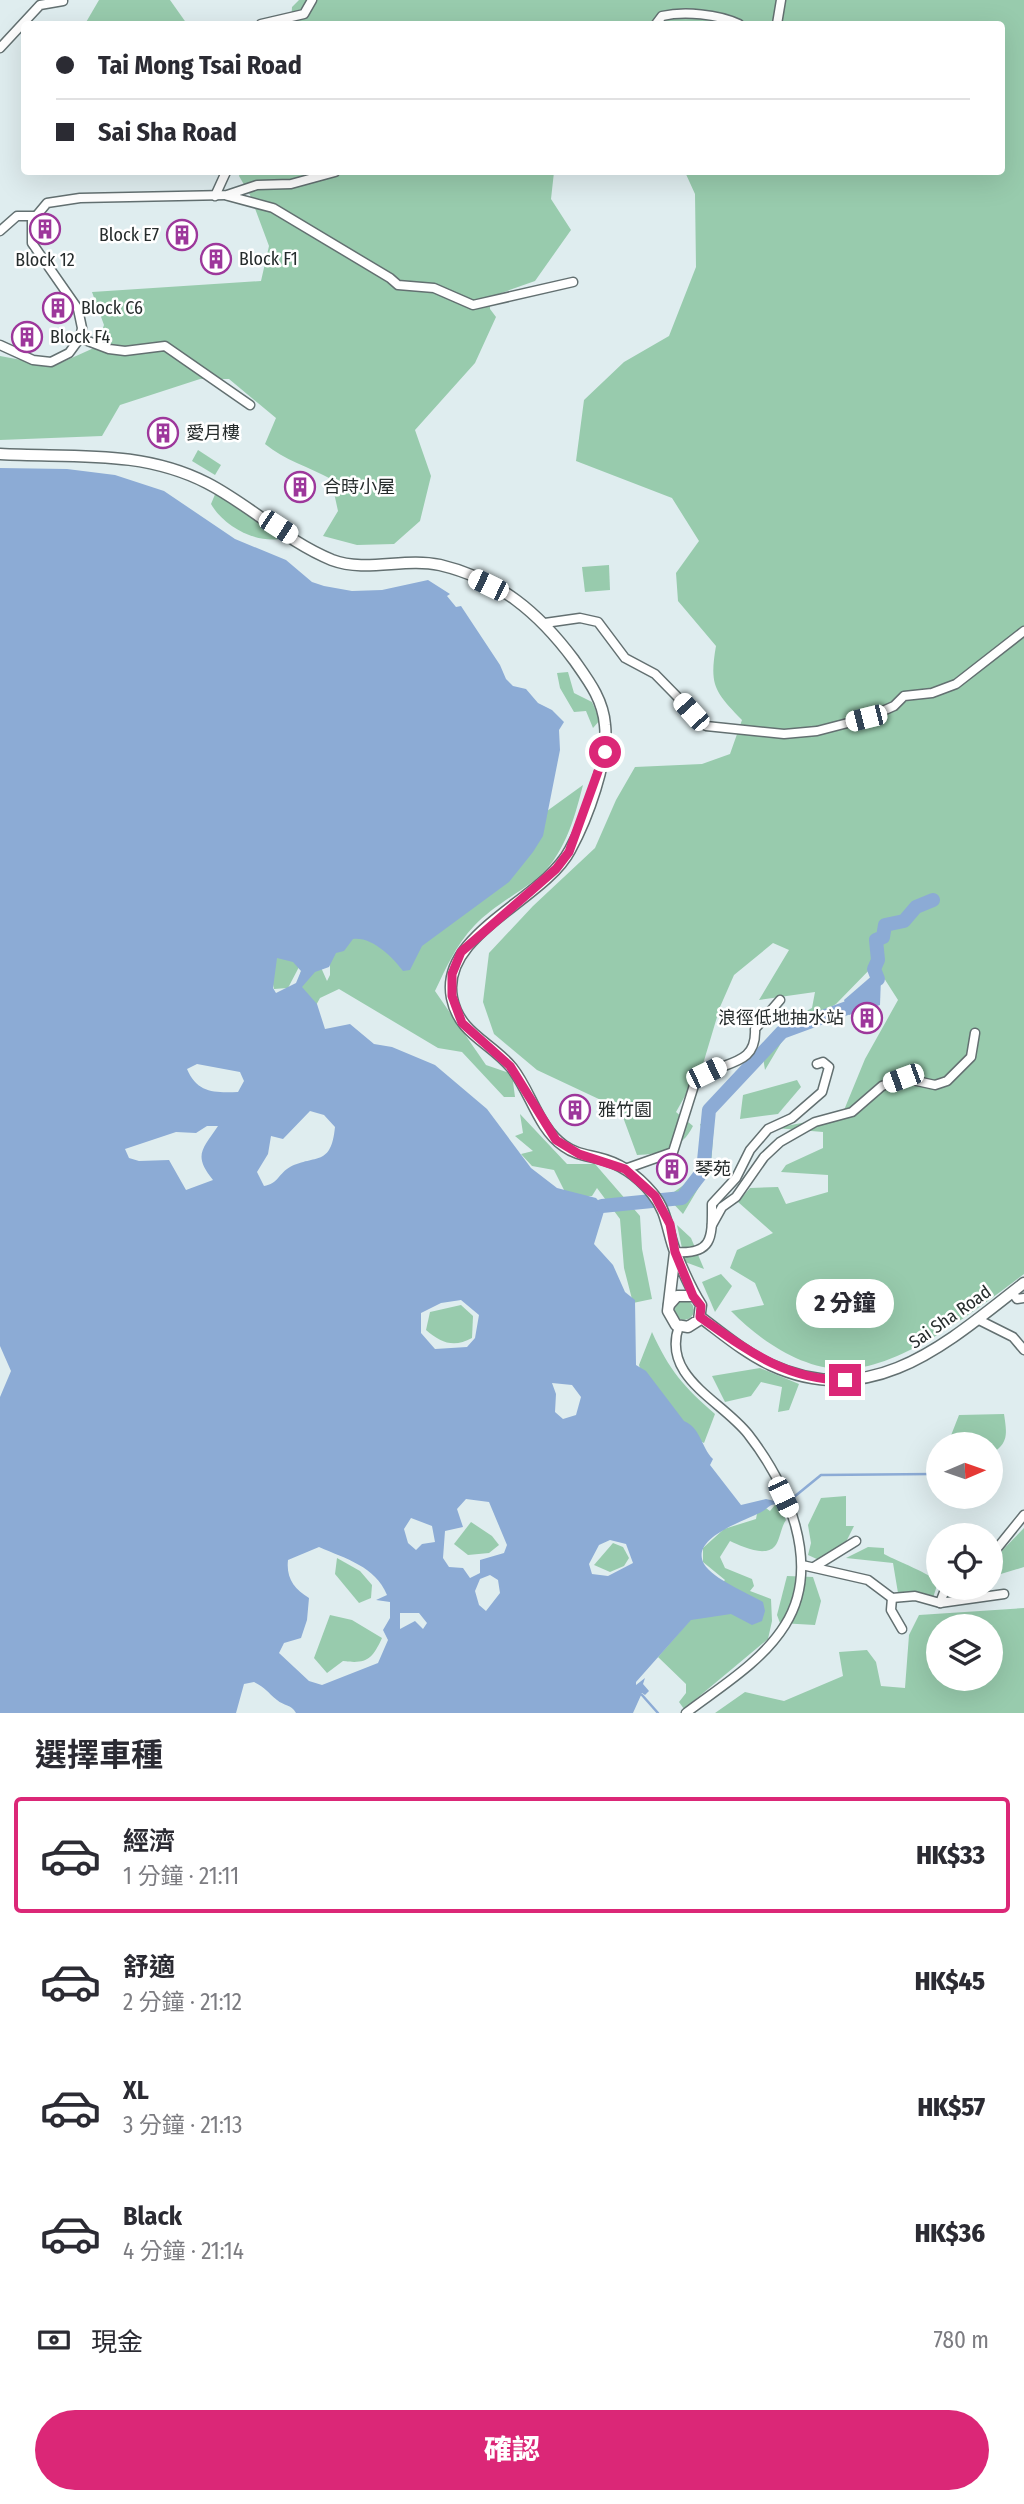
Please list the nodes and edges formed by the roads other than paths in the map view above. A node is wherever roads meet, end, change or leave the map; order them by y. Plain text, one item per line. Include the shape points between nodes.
1 (312, 0) edge
2 (781, 0) edge
3 (63, 1) edge
4 (25, 21) edge
5 (274, 21) edge
6 (658, 21) edge
7 (728, 21) edge
8 (778, 21) edge
9 (21, 25) edge
10 (0, 48) edge
11 (225, 175) edge
12 (324, 175) edge
13 (226, 195) junction
14 (215, 196) junction
15 (35, 216) junction
16 (0, 230) edge
17 (573, 282) dead end
18 (80, 338) junction
19 (0, 345) edge
20 (250, 405) dead end
21 (0, 454) edge
22 (545, 623) junction
23 (1024, 632) edge
24 (780, 1000) dead end
25 (975, 1033) dead end
26 (817, 1064) dead end
27 (625, 1169) junction
28 (712, 1225) junction
29 (675, 1252) junction
30 (1024, 1283) edge
31 (1012, 1293) junction
32 (693, 1296) junction
33 (1024, 1298) edge
34 (669, 1305) junction
35 (700, 1317) junction
36 (977, 1319) junction
37 (678, 1326) junction
38 (1024, 1350) edge
39 (1024, 1515) edge
40 (856, 1541) dead end
41 (1003, 1541) edge
42 (802, 1564) junction
43 (814, 1567) junction
44 (1004, 1594) dead end
45 (892, 1598) junction
46 (941, 1600) edge
47 (940, 1603) junction
48 (902, 1629) dead end
49 (687, 1713) edge

1 - 5 street via 304,14
2 - 8 street
3 - 4 street via 40,5
6 - 7 street via 662,16 679,14
9 - 10 street
11 - 14 street
12 - 13 street via 291,184 257,185
13 - 14 street
13 - 17 street via 273,208 398,285 434,288 473,305
14 - 15 street via 61,199 47,203
15 - 16 street via 17,216
15 - 18 street via 32,243 78,309
18 - 19 street via 69,354 51,362 33,360
18 - 20 street via 125,351 165,346
21 - 22 main road via 118,456 180,470 217,488 329,559 355,565 447,567 520,601
22 - 23 street via 580,618 598,622 625,658 656,674 706,726 785,734 866,718 894,706 904,696 956,684
22 - 27 main road via 600,702 606,731 604,758 569,852 556,869 461,952 452,974 452,996 462,1023 510,1066 556,1140 579,1154
24 - 27 street via 755,1029 758,1043 752,1052 696,1079 673,1152
25 - 28 street via 971,1056 947,1081 934,1084 903,1078 881,1086 852,1112 815,1122 780,1142 736,1197 722,1207
26 - 28 street via 829,1067 821,1092 792,1118 768,1129 750,1150 736,1178 712,1203
27 - 29 main road via 658,1200 670,1224
28 - 29 street via 705,1247 695,1253
29 - 32 main road
29 - 34 main road
30 - 31 main road, Sai Sha Road
31 - 33 street via 1017,1299
31 - 36 main road, Sai Sha Road
32 - 34 main road via 682,1294
32 - 35 main road via 701,1306
34 - 37 main road via 669,1317
35 - 36 main road, Sai Sha Road via 769,1364 834,1380 898,1370 934,1351
35 - 37 main road via 691,1326
36 - 38 street via 1013,1337
37 - 42 street via 673,1343 678,1359 689,1379 732,1416 761,1454 795,1522
39 - 41 street
40 - 43 street
42 - 43 street
42 - 49 street via 795,1605 776,1637
43 - 45 street via 868,1580
44 - 47 street
45 - 47 street via 915,1596
45 - 48 street via 891,1610
46 - 47 street

